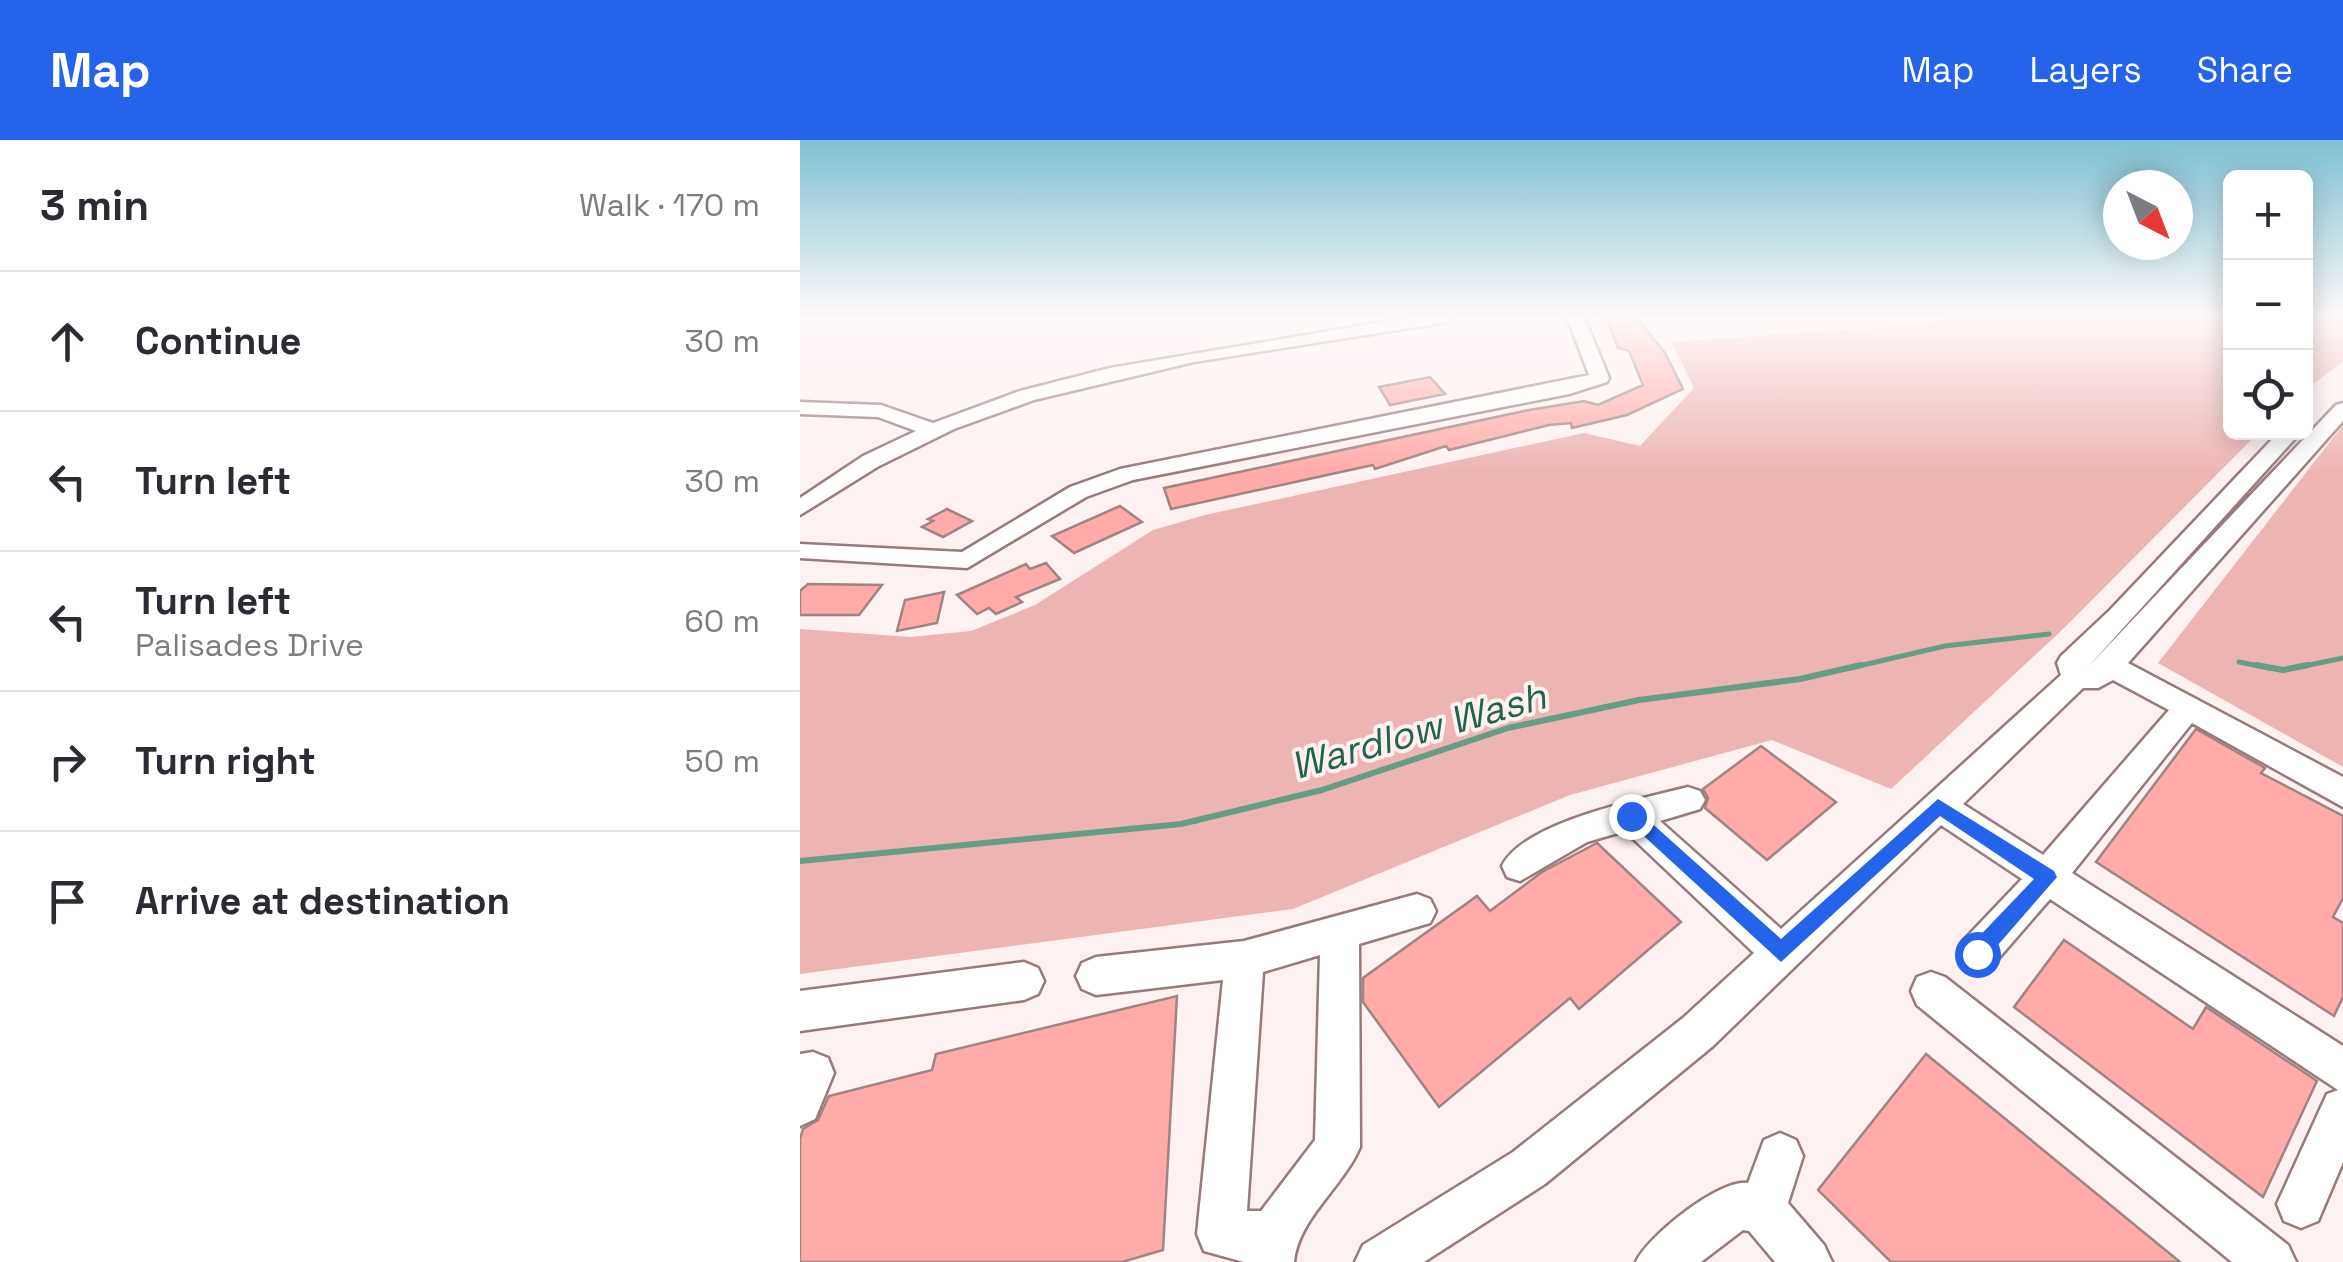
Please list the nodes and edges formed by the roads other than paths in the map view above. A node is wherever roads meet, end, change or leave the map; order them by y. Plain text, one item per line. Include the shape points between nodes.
1 (1133, 369) edge
2 (1596, 369) edge
3 (2343, 386) edge
4 (800, 408) edge
5 (2343, 409) edge
6 (2313, 410) edge
7 (930, 429) junction
8 (2284, 440) edge
9 (800, 508) edge
10 (800, 551) edge
11 (2093, 672) junction
12 (2188, 708) junction
13 (2343, 794) edge
14 (1688, 800) dead end
15 (1938, 806) junction
16 (1631, 816) junction
17 (1520, 866) dead end
18 (2048, 877) junction
19 (1417, 911) dead end
20 (1340, 935) junction
21 (1781, 953) junction
22 (1977, 954) dead end
23 (1244, 959) junction
24 (1096, 976) dead end
25 (1024, 981) dead end
26 (1932, 991) dead end
27 (800, 1011) edge
28 (2343, 1071) edge
29 (800, 1076) edge
30 (800, 1104) edge
31 (2343, 1110) edge
32 (1780, 1156) dead end
33 (2301, 1204) dead end
34 (1762, 1210) junction
35 (1270, 1249) edge
36 (1380, 1262) edge
37 (1661, 1262) edge
38 (1807, 1262) edge
39 (2271, 1262) edge

1 - 7 street via 1019,396
2 - 10 street via 1600,378 1569,388 1128,474 1078,492 967,560
3 - 6 street
4 - 7 street via 881,411
5 - 11 street
7 - 9 street
8 - 11 street via 2070,663
11 - 12 street
11 - 15 street
12 - 13 street
12 - 18 street
14 - 16 street
15 - 18 street
15 - 21 street
16 - 17 street via 1577,831
16 - 21 street
18 - 22 street
18 - 28 street
19 - 20 street
20 - 23 street
20 - 35 street via 1336,1146
21 - 36 street via 1698,1032 1529,1168
23 - 24 street
23 - 35 street via 1221,1234
25 - 27 street
26 - 39 street
29 - 30 street via 813,1073
31 - 33 street
32 - 34 street
34 - 37 street via 1736,1206
34 - 38 street

